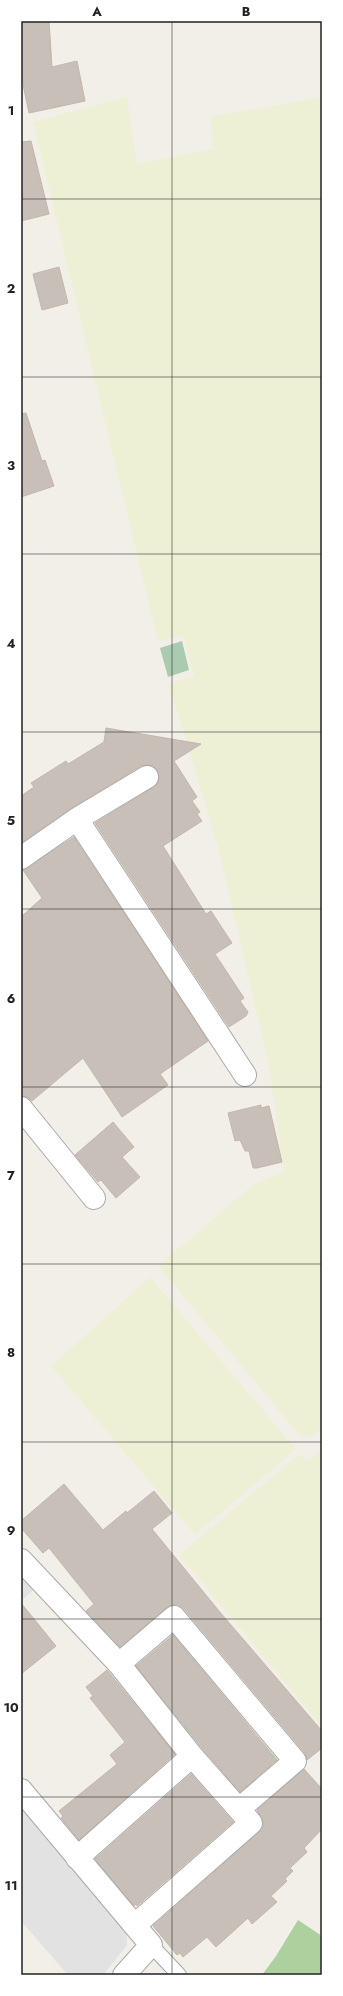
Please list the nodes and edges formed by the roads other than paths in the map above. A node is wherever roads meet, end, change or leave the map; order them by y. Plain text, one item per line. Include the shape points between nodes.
1 (147, 777) dead end
2 (77, 819) junction
3 (21, 858) edge
4 (245, 1075) dead end
5 (21, 1108) edge
6 (94, 1198) dead end
7 (21, 1560) edge
8 (119, 1664) junction
9 (192, 1756) junction
10 (21, 1790) edge
11 (239, 1809) junction
12 (77, 1858) junction
13 (135, 1925) junction
14 (150, 1945) junction
15 (124, 1975) edge
16 (179, 1975) edge

1 - 2 street
2 - 3 street
2 - 4 street
5 - 6 street
7 - 8 street
8 - 9 street
8 - 11 street via 174,1617 295,1761
9 - 11 street
9 - 12 street
10 - 12 street
11 - 13 street via 251,1823
12 - 13 street
13 - 14 street
14 - 15 street
14 - 16 lane

